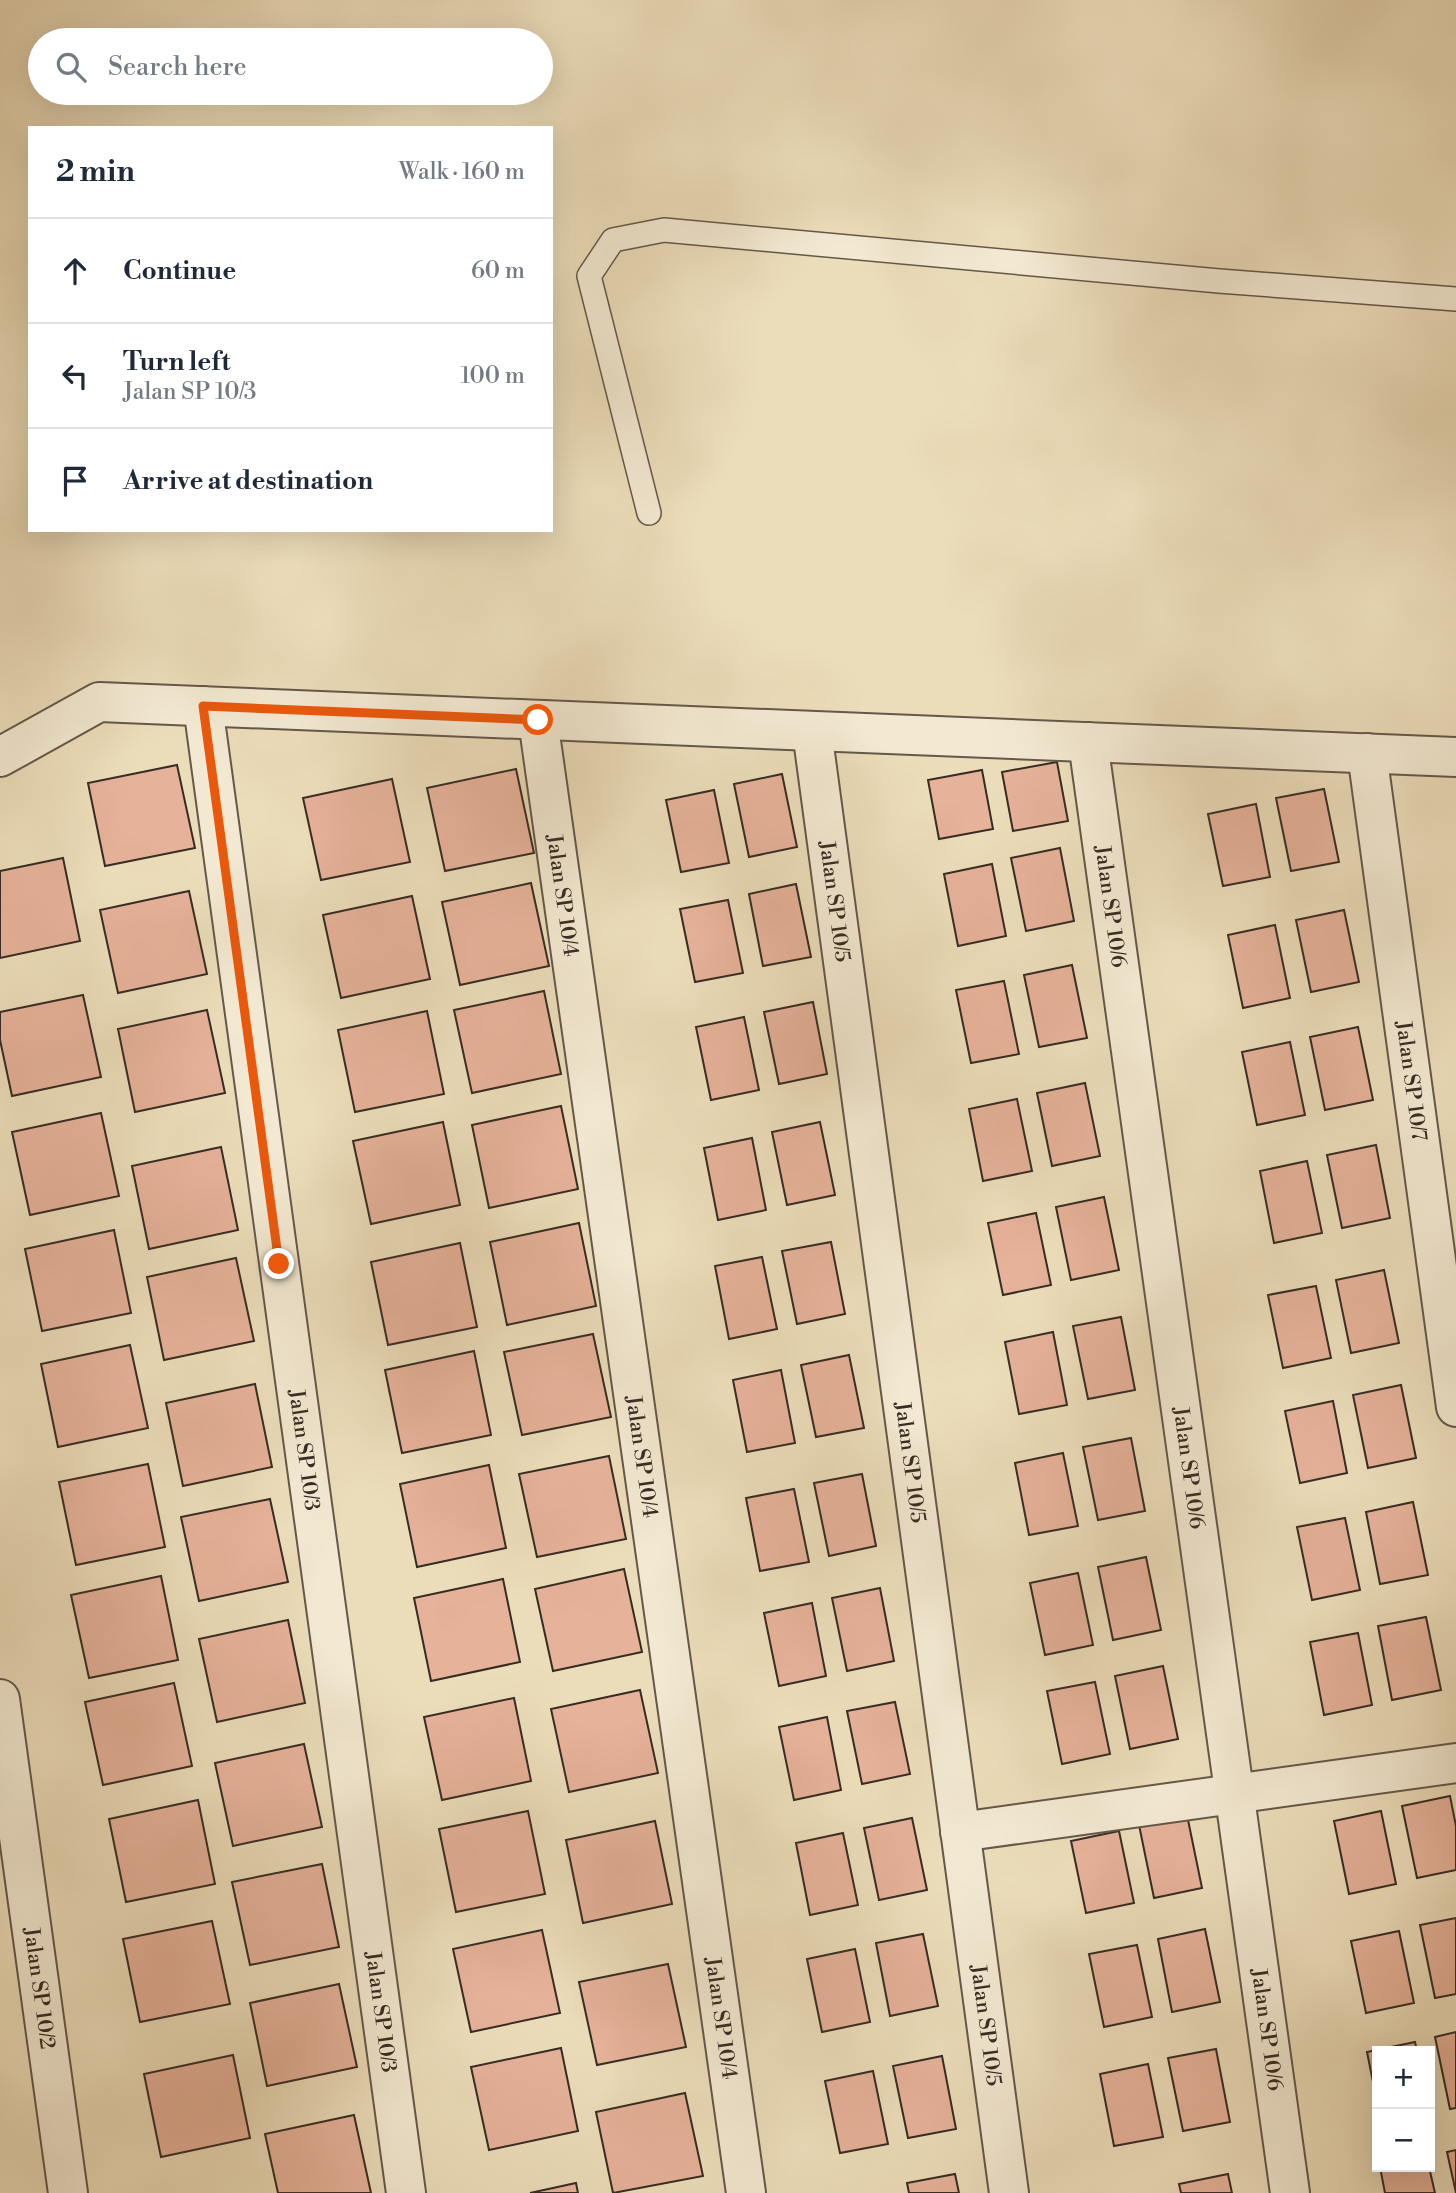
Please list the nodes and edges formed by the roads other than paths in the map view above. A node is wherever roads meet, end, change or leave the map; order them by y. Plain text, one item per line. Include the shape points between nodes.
1 (1456, 299) edge
2 (649, 513) dead end
3 (203, 706) junction
4 (538, 720) junction
5 (812, 731) junction
6 (1088, 742) junction
7 (1367, 753) junction
8 (0, 757) edge
9 (1456, 757) edge
10 (1456, 1408) edge
11 (0, 1699) edge
12 (1456, 1763) edge
13 (1234, 1794) junction
14 (960, 1832) junction
15 (68, 2193) edge
16 (407, 2193) edge
17 (746, 2193) edge
18 (1009, 2193) edge
19 (1290, 2193) edge

1 - 2 lane via 664,230 613,240 589,276
3 - 4 street
3 - 8 street via 99,702
3 - 16 street, Jalan SP 10/3
4 - 5 street
4 - 17 street, Jalan SP 10/4
5 - 6 street
5 - 14 street, Jalan SP 10/5
6 - 7 street
6 - 13 street, Jalan SP 10/6
7 - 9 street
7 - 10 street, Jalan SP 10/7
11 - 15 street, Jalan SP 10/2
12 - 13 street
13 - 14 street
13 - 19 street, Jalan SP 10/6
14 - 18 street, Jalan SP 10/5

